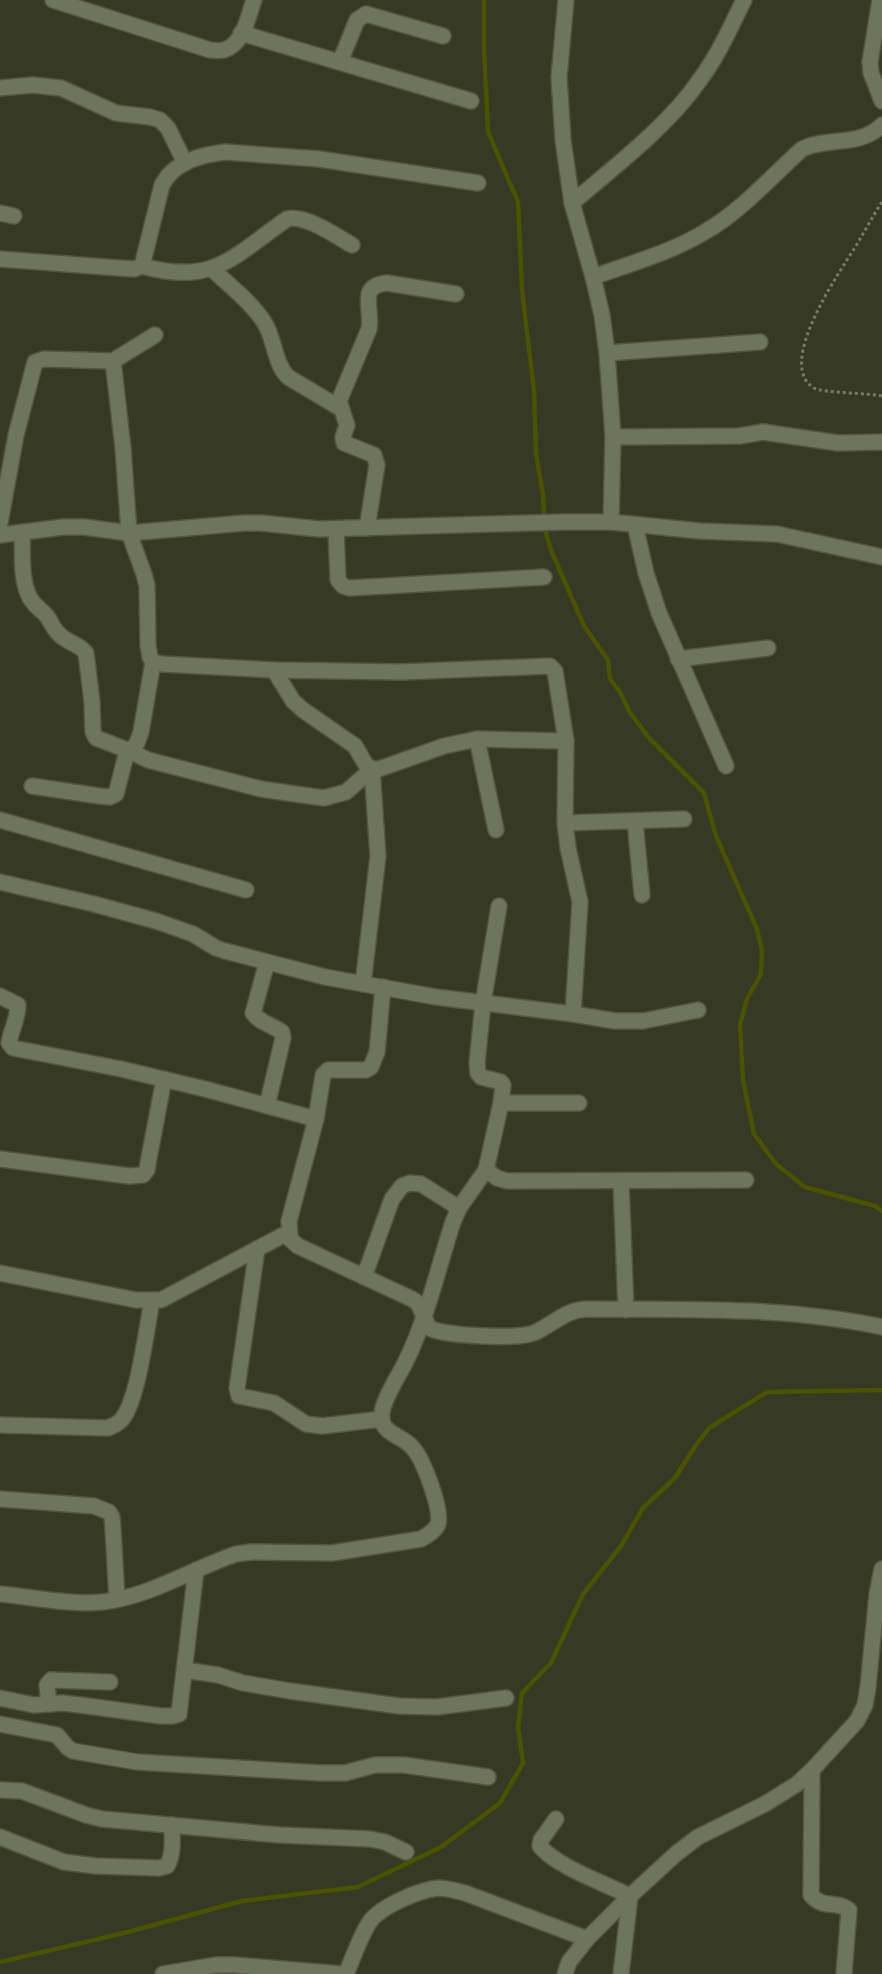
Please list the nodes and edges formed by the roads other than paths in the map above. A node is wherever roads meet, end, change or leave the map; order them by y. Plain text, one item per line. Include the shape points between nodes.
1 (53, 0) edge
2 (254, 0) edge
3 (566, 0) edge
4 (744, 0) edge
5 (880, 0) edge
6 (81, 4) edge
7 (241, 33) junction
8 (443, 36) dead end
9 (340, 62) junction
10 (0, 88) edge
11 (471, 101) dead end
12 (882, 101) edge
13 (882, 125) edge
14 (185, 163) junction
15 (478, 183) dead end
16 (572, 203) junction
17 (352, 245) dead end
18 (0, 259) edge
19 (142, 266) junction
20 (212, 268) junction
21 (593, 277) junction
22 (456, 294) dead end
23 (155, 335) dead end
24 (760, 342) dead end
25 (607, 353) junction
26 (113, 361) junction
27 (340, 408) junction
28 (0, 432) edge
29 (16, 435) junction
30 (613, 437) junction
31 (882, 442) edge
32 (611, 522) junction
33 (0, 523) edge
34 (635, 525) junction
35 (367, 528) junction
36 (336, 529) junction
37 (22, 533) junction
38 (129, 533) junction
39 (0, 535) edge
40 (882, 557) edge
41 (544, 577) dead end
42 (768, 648) dead end
43 (678, 659) junction
44 (153, 662) junction
45 (274, 670) junction
46 (477, 739) junction
47 (566, 741) junction
48 (130, 751) junction
49 (726, 766) dead end
50 (372, 770) junction
51 (32, 786) dead end
52 (684, 819) dead end
53 (0, 820) edge
54 (635, 820) junction
55 (566, 823) junction
56 (496, 830) dead end
57 (0, 882) edge
58 (246, 890) dead end
59 (642, 896) dead end
60 (499, 906) dead end
61 (267, 962) junction
62 (363, 984) junction
63 (383, 987) junction
64 (0, 996) edge
65 (483, 1003) junction
66 (698, 1010) dead end
67 (573, 1014) junction
68 (164, 1079) junction
69 (501, 1103) junction
70 (579, 1103) dead end
71 (267, 1106) junction
72 (316, 1119) junction
73 (0, 1159) edge
74 (486, 1170) junction
75 (746, 1180) dead end
76 (621, 1181) junction
77 (459, 1208) junction
78 (289, 1232) junction
79 (257, 1249) junction
80 (0, 1273) edge
81 (364, 1277) junction
82 (152, 1301) junction
83 (626, 1310) junction
84 (424, 1315) junction
85 (882, 1327) edge
86 (382, 1419) junction
87 (0, 1425) edge
88 (0, 1499) edge
89 (882, 1569) edge
90 (196, 1570) junction
91 (0, 1594) edge
92 (117, 1599) junction
93 (185, 1670) junction
94 (110, 1682) dead end
95 (0, 1698) edge
96 (506, 1698) dead end
97 (49, 1704) junction
98 (0, 1724) edge
99 (812, 1770) junction
100 (488, 1777) dead end
101 (0, 1790) edge
102 (556, 1819) dead end
103 (172, 1825) junction
104 (0, 1837) edge
105 (406, 1852) dead end
106 (630, 1896) junction
107 (587, 1939) junction
108 (163, 1974) edge
109 (344, 1974) edge
110 (565, 1974) edge
111 (621, 1974) edge
112 (844, 1974) edge

1 - 6 street
2 - 7 street
3 - 16 street via 559,77
4 - 16 street via 721,48 698,83 647,138
5 - 12 street via 870,62
6 - 7 street via 210,50 226,50
7 - 9 street
8 - 9 street via 366,14 357,20
9 - 11 street
10 - 14 street via 54,87 116,113 160,120
13 - 21 street via 854,140 802,149 709,230 663,252
14 - 15 street via 225,152 319,159
14 - 19 street via 168,175 162,185
16 - 21 street
17 - 20 street via 304,219 293,218
18 - 19 street via 119,268
19 - 20 street via 180,274
20 - 27 street via 265,323 283,372
21 - 25 street
22 - 27 street via 387,283 370,288 369,329 341,393
23 - 26 street
24 - 25 street
25 - 30 street
26 - 29 street via 35,362
26 - 38 street
27 - 35 street via 347,425 344,443 374,455 377,465
28 - 29 street
29 - 33 street
30 - 31 street via 739,436 763,432 838,443
30 - 32 street
32 - 34 street
32 - 35 street
34 - 40 street via 764,532
34 - 43 street via 646,573
35 - 36 street
36 - 38 street via 244,523
36 - 41 street via 338,580 349,588
37 - 38 street via 63,526
37 - 39 street
37 - 48 street via 28,594 57,632 86,652 93,732 96,738
38 - 44 street via 146,580 148,646
42 - 43 street
43 - 49 street
44 - 45 street
44 - 48 street via 141,732
45 - 47 street via 401,672 550,666 555,671
45 - 50 street via 293,700 355,746
46 - 47 street
46 - 50 street
46 - 56 street
47 - 55 street
48 - 50 street via 148,760 261,789 324,798 346,792
48 - 51 street via 116,794 110,797
50 - 62 street via 378,856
52 - 54 street
53 - 58 street
54 - 55 street
54 - 59 street
55 - 67 street via 580,902
57 - 61 street via 156,921 193,934 216,948
60 - 65 street
61 - 62 street
61 - 71 street via 253,1013 258,1020 282,1032 283,1038
62 - 63 street
63 - 65 street
63 - 72 street via 375,1060 366,1070 328,1070 319,1090
64 - 68 street via 18,1005 9,1043 13,1048
65 - 67 street
65 - 69 street via 478,1072 484,1078 503,1083
66 - 67 street via 643,1022 615,1022
68 - 71 street
68 - 73 street via 143,1175
69 - 70 street
69 - 74 street
71 - 72 street
72 - 78 street
74 - 76 street via 507,1181
74 - 77 street
75 - 76 street
76 - 83 street
77 - 81 street via 422,1184 402,1186 392,1199
77 - 84 street
78 - 79 street
78 - 81 street via 297,1246
79 - 82 street via 161,1300
79 - 86 street via 238,1396 274,1403 306,1424 322,1426
80 - 82 street
81 - 84 street via 418,1303
82 - 87 street via 139,1371 118,1424 108,1428
83 - 84 street via 577,1309 536,1333 512,1336 435,1331 429,1328
83 - 85 street via 780,1312
84 - 86 street via 387,1398
86 - 90 street via 384,1427 417,1452 430,1481 439,1514 437,1527 430,1534 422,1539 344,1552 236,1554
88 - 92 street via 94,1506 109,1512
89 - 99 street via 865,1706 857,1721
90 - 92 street
90 - 93 street
91 - 92 street via 80,1602
93 - 96 street via 290,1691 399,1706 437,1707
93 - 97 street via 179,1714 172,1716
94 - 97 street via 51,1680 47,1685
95 - 97 street
98 - 100 street via 57,1735 74,1751 137,1762 321,1773 404,1765
99 - 106 street via 765,1804 698,1837
99 - 112 street via 811,1895 816,1902 849,1910
101 - 103 street via 22,1791 102,1819
102 - 106 street via 541,1840 543,1850 561,1863
103 - 104 street via 170,1860 167,1866 159,1868 64,1862
103 - 105 street via 370,1839
106 - 107 street
106 - 111 street
107 - 109 street via 465,1893 435,1888 377,1914
107 - 110 street
108 - 109 street via 216,1965

